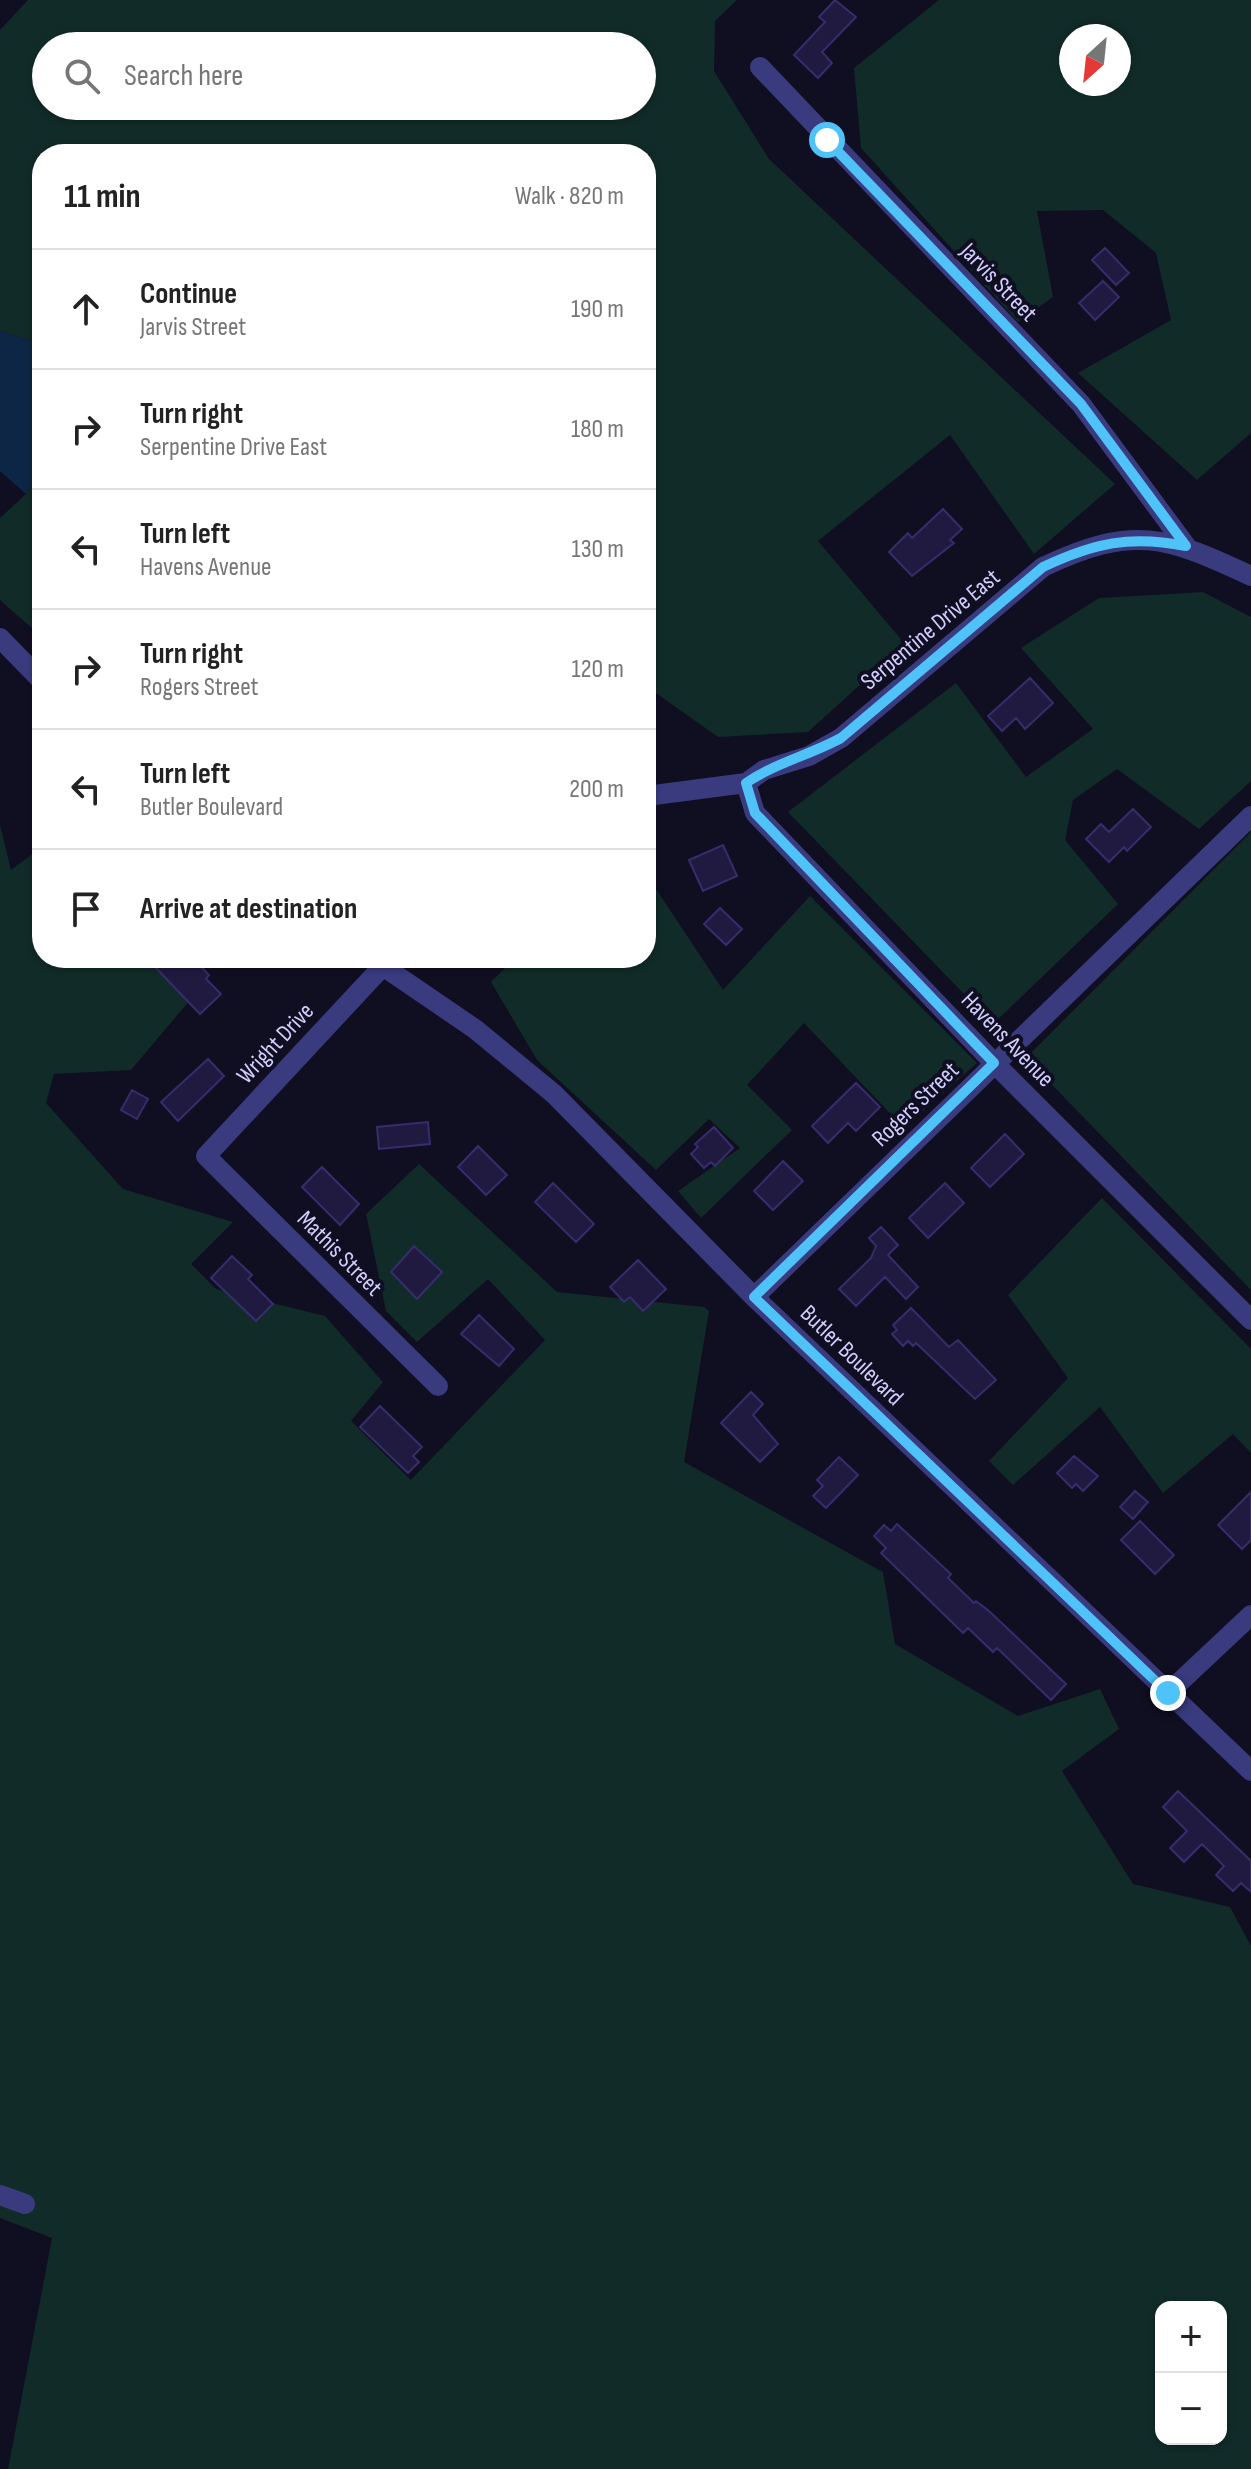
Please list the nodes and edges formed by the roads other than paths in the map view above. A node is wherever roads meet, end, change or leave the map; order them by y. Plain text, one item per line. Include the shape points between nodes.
1 (760, 67) dead end
2 (1186, 546) junction
3 (1251, 576) edge
4 (0, 638) edge
5 (32, 671) edge
6 (746, 783) junction
7 (656, 798) edge
8 (1251, 816) edge
9 (377, 968) edge
10 (392, 968) edge
11 (994, 1063) junction
12 (206, 1156) joint
13 (754, 1297) junction
14 (1251, 1320) edge
15 (438, 1386) dead end
16 (1251, 1615) edge
17 (1168, 1693) junction
18 (1251, 1771) edge
19 (0, 2195) edge
20 (25, 2204) dead end

1 - 2 street, Jarvis Street via 1081,404
2 - 3 street, Serpentine Drive East
2 - 6 street, Serpentine Drive East via 1150,539 1112,542 1043,567 841,738 809,756 764,770
4 - 5 street
6 - 7 street, Serpentine Drive East
6 - 11 street, Havens Avenue via 755,813
8 - 11 street, Rogers Street
9 - 12 street, Wright Drive
10 - 13 street, Butler Boulevard via 554,1094
11 - 13 street, Rogers Street
11 - 14 street, Havens Avenue
12 - 15 street, Mathis Street
13 - 17 street, Butler Boulevard
16 - 17 street
17 - 18 street, Butler Boulevard
19 - 20 street

